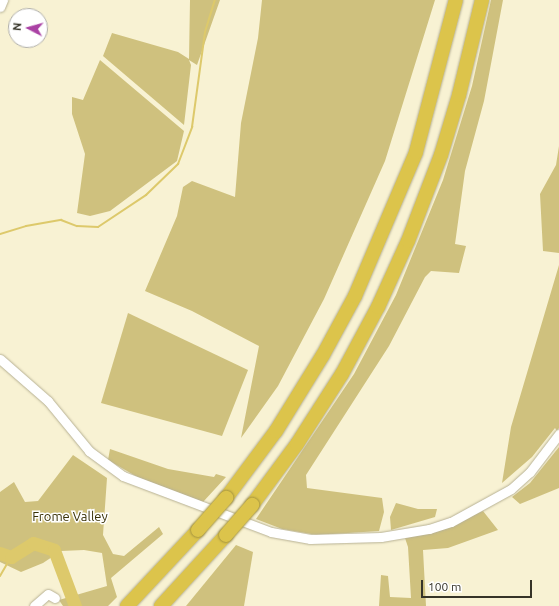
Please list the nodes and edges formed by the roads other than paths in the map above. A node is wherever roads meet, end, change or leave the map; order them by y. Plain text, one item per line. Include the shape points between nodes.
1 (3, 0) edge
2 (456, 0) edge
3 (482, 0) edge
4 (0, 7) edge
5 (0, 359) edge
6 (559, 434) edge
7 (56, 598) dead end
8 (129, 605) edge
9 (34, 606) edge
10 (161, 606) edge

1 - 4 street
2 - 8 highway, bridge via 435,89 416,152 355,296 323,355 276,431 226,498
3 - 10 highway, bridge via 459,95 441,155 408,241 378,307 342,374 297,444 226,535
5 - 6 street via 48,402 89,451 123,476 271,532 310,539 381,537 429,529 451,522 511,489 530,472
7 - 9 street via 48,594

